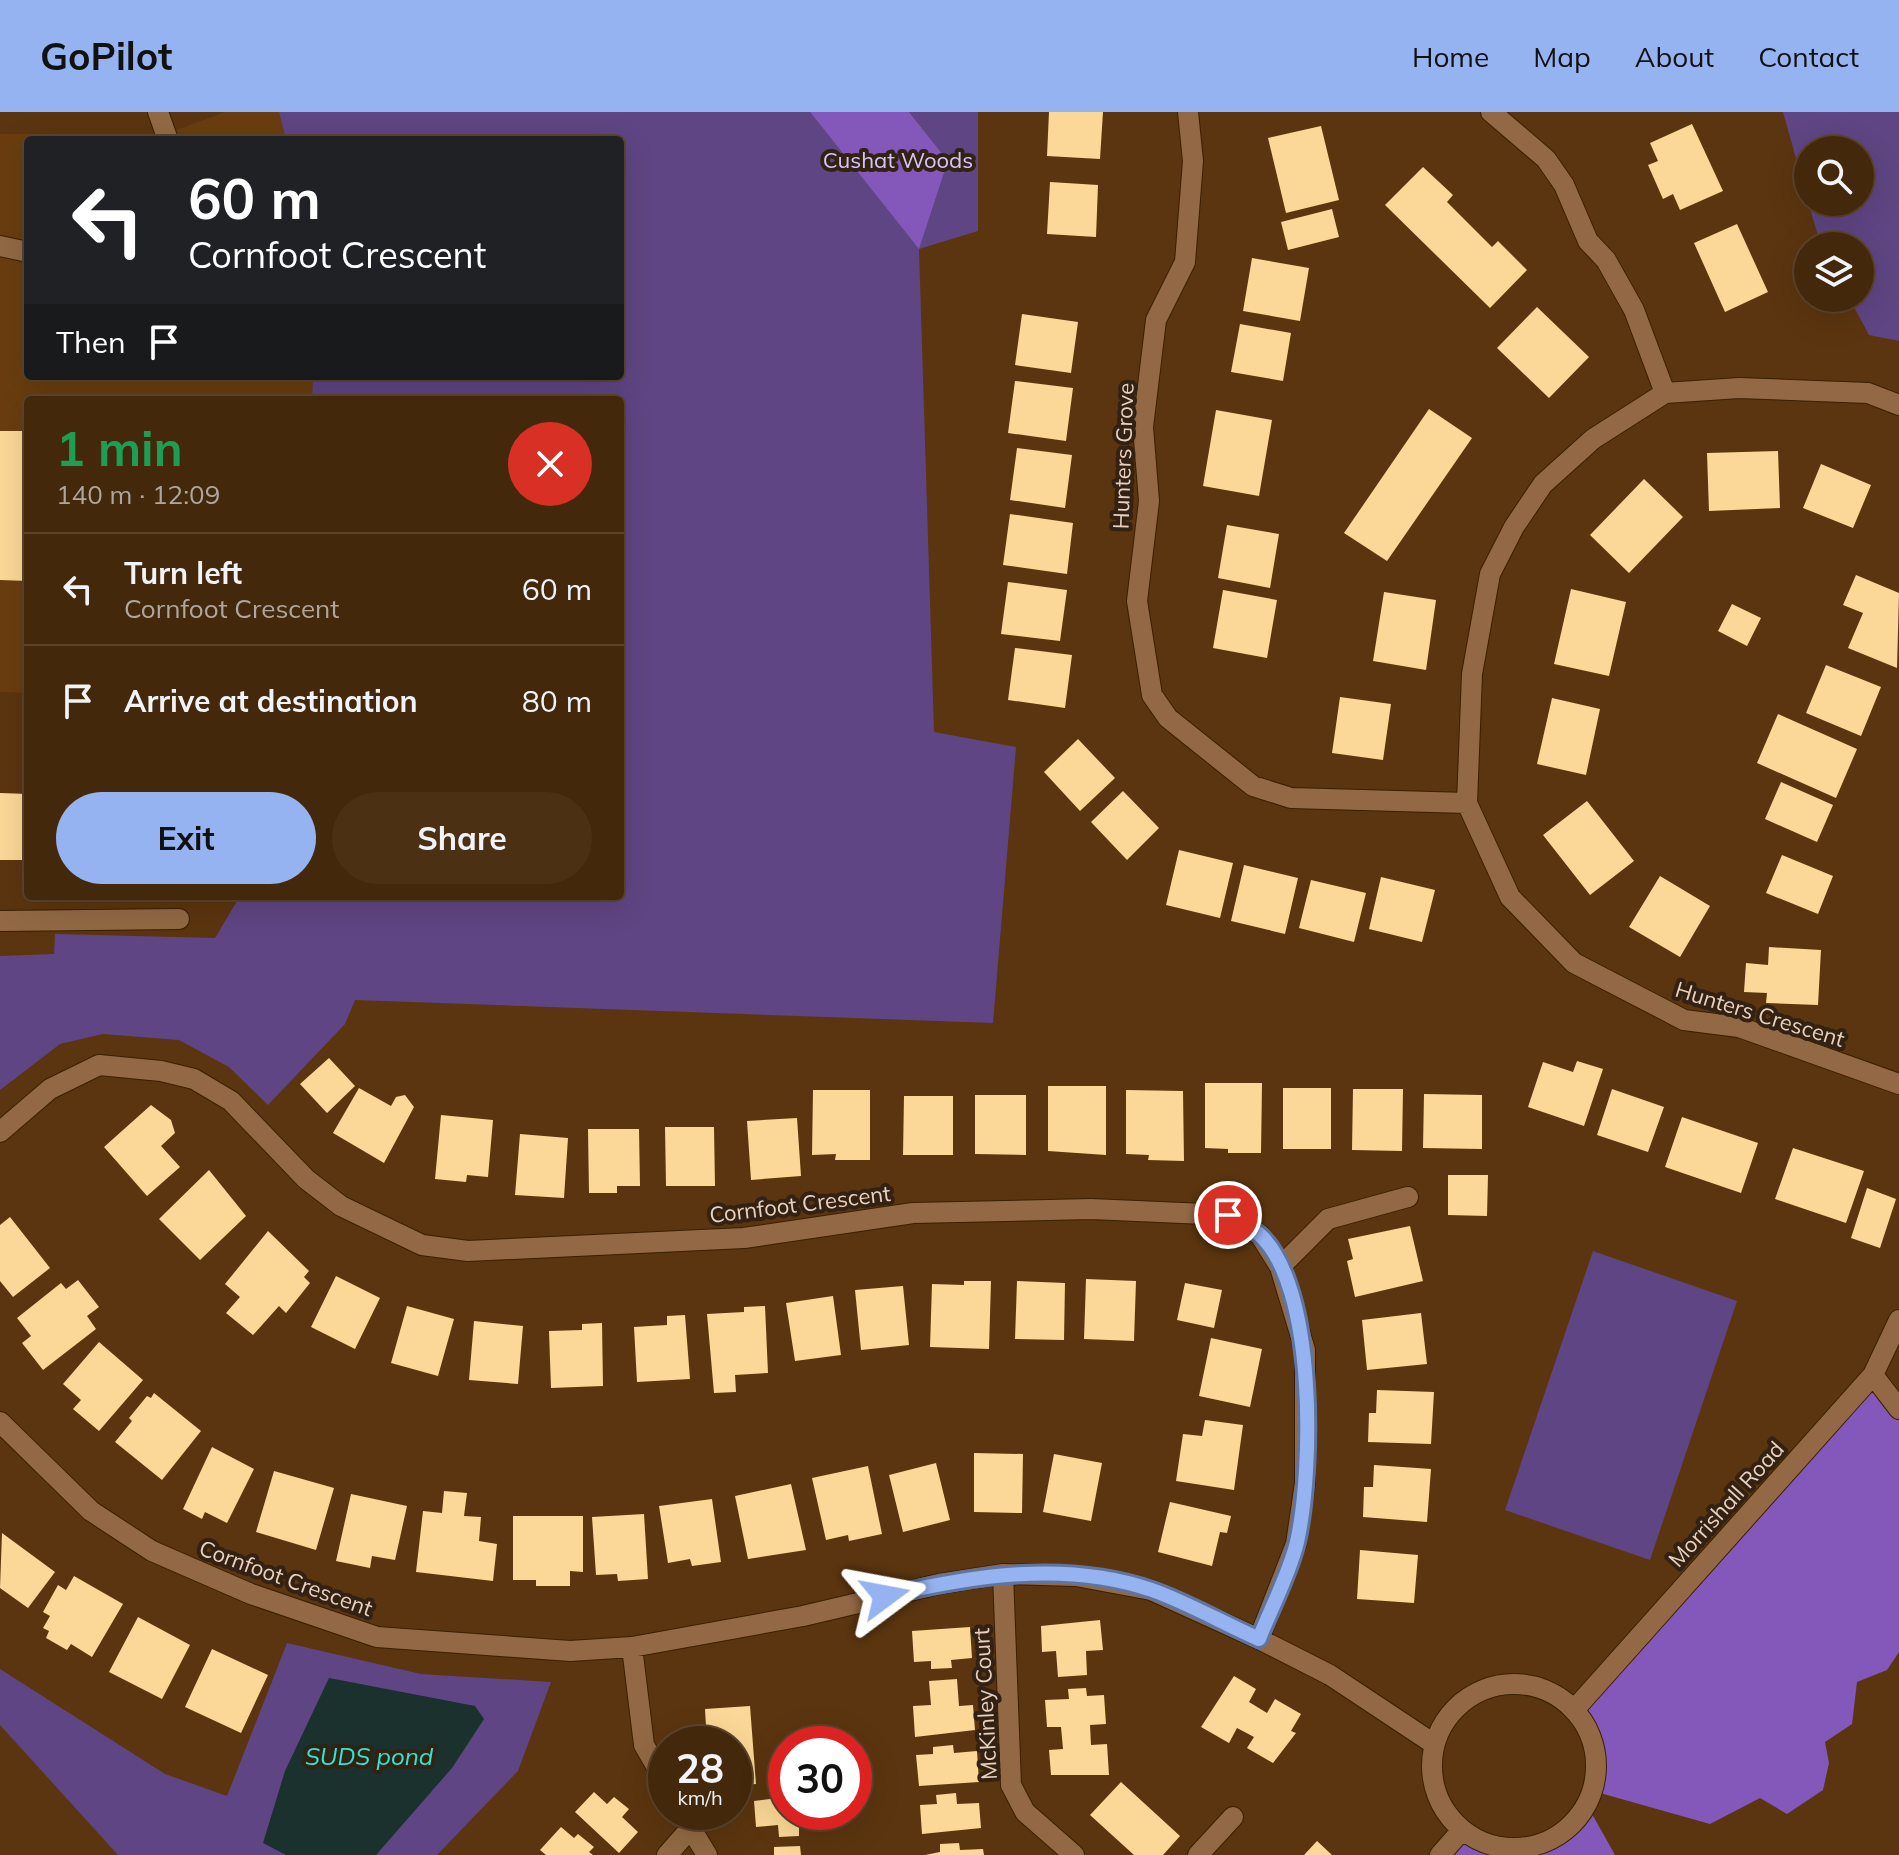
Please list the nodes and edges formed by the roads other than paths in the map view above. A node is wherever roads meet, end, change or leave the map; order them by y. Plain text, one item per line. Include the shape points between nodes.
1 (158, 112) edge
2 (1188, 112) edge
3 (1491, 112) edge
4 (167, 136) edge
5 (0, 246) edge
6 (24, 251) edge
7 (1665, 393) junction
8 (1899, 405) edge
9 (1467, 803) junction
10 (179, 919) dead end
11 (0, 921) edge
12 (1899, 1084) edge
13 (0, 1132) edge
14 (1408, 1197) dead end
15 (1280, 1267) junction
16 (1899, 1320) edge
17 (1873, 1375) junction
18 (1899, 1409) edge
19 (0, 1422) edge
20 (1003, 1574) junction
21 (1259, 1639) junction
22 (632, 1647) junction
23 (1574, 1710) junction
24 (1434, 1744) junction
25 (648, 1752) edge
26 (1233, 1817) dead end
27 (680, 1830) edge
28 (691, 1830) edge
29 (1462, 1830) junction
30 (667, 1855) edge
31 (707, 1855) edge
32 (1074, 1855) edge
33 (1198, 1855) edge
34 (1440, 1855) edge

1 - 4 street
2 - 9 street, Hunters Grove via 1193,161 1185,262 1156,320 1143,427 1149,501 1137,601 1152,695 1168,718 1253,786 1291,798
3 - 7 street via 1546,159 1564,185 1588,241 1606,260 1634,310
5 - 6 street
7 - 8 street, Hunters Crescent via 1739,388 1868,393
7 - 9 street, Hunters Crescent via 1593,439 1543,484 1490,574 1472,674
9 - 12 street, Hunters Crescent via 1510,897 1574,963 1684,1020 1739,1027
10 - 11 street
13 - 15 street, Cornfoot Crescent via 50,1089 99,1065 128,1065 194,1079 231,1101 329,1197 422,1245 512,1252 744,1238 913,1213 1180,1211 1228,1215 1260,1235
14 - 15 street via 1328,1219
15 - 21 street, Cornfoot Crescent via 1305,1350 1305,1483 1296,1544
16 - 17 street, Morrishall Road
17 - 18 street
17 - 23 street, Morrishall Road
19 - 22 street, Cornfoot Crescent via 91,1511 152,1551 251,1594 377,1637 570,1651
20 - 21 street, Cornfoot Crescent via 1076,1576 1151,1590
20 - 22 street, Cornfoot Crescent
20 - 32 street, McKinley Court via 1011,1785 1025,1812
21 - 24 street, Cornfoot Crescent via 1330,1675
22 - 25 street
23 - 24 street via 1555,1694 1531,1686 1494,1687 1461,1703
23 - 29 street via 1588,1729 1596,1767 1593,1791 1577,1820 1533,1847 1489,1845
24 - 29 street via 1435,1791 1445,1813
26 - 33 street
27 - 30 street
28 - 31 street
29 - 34 street

